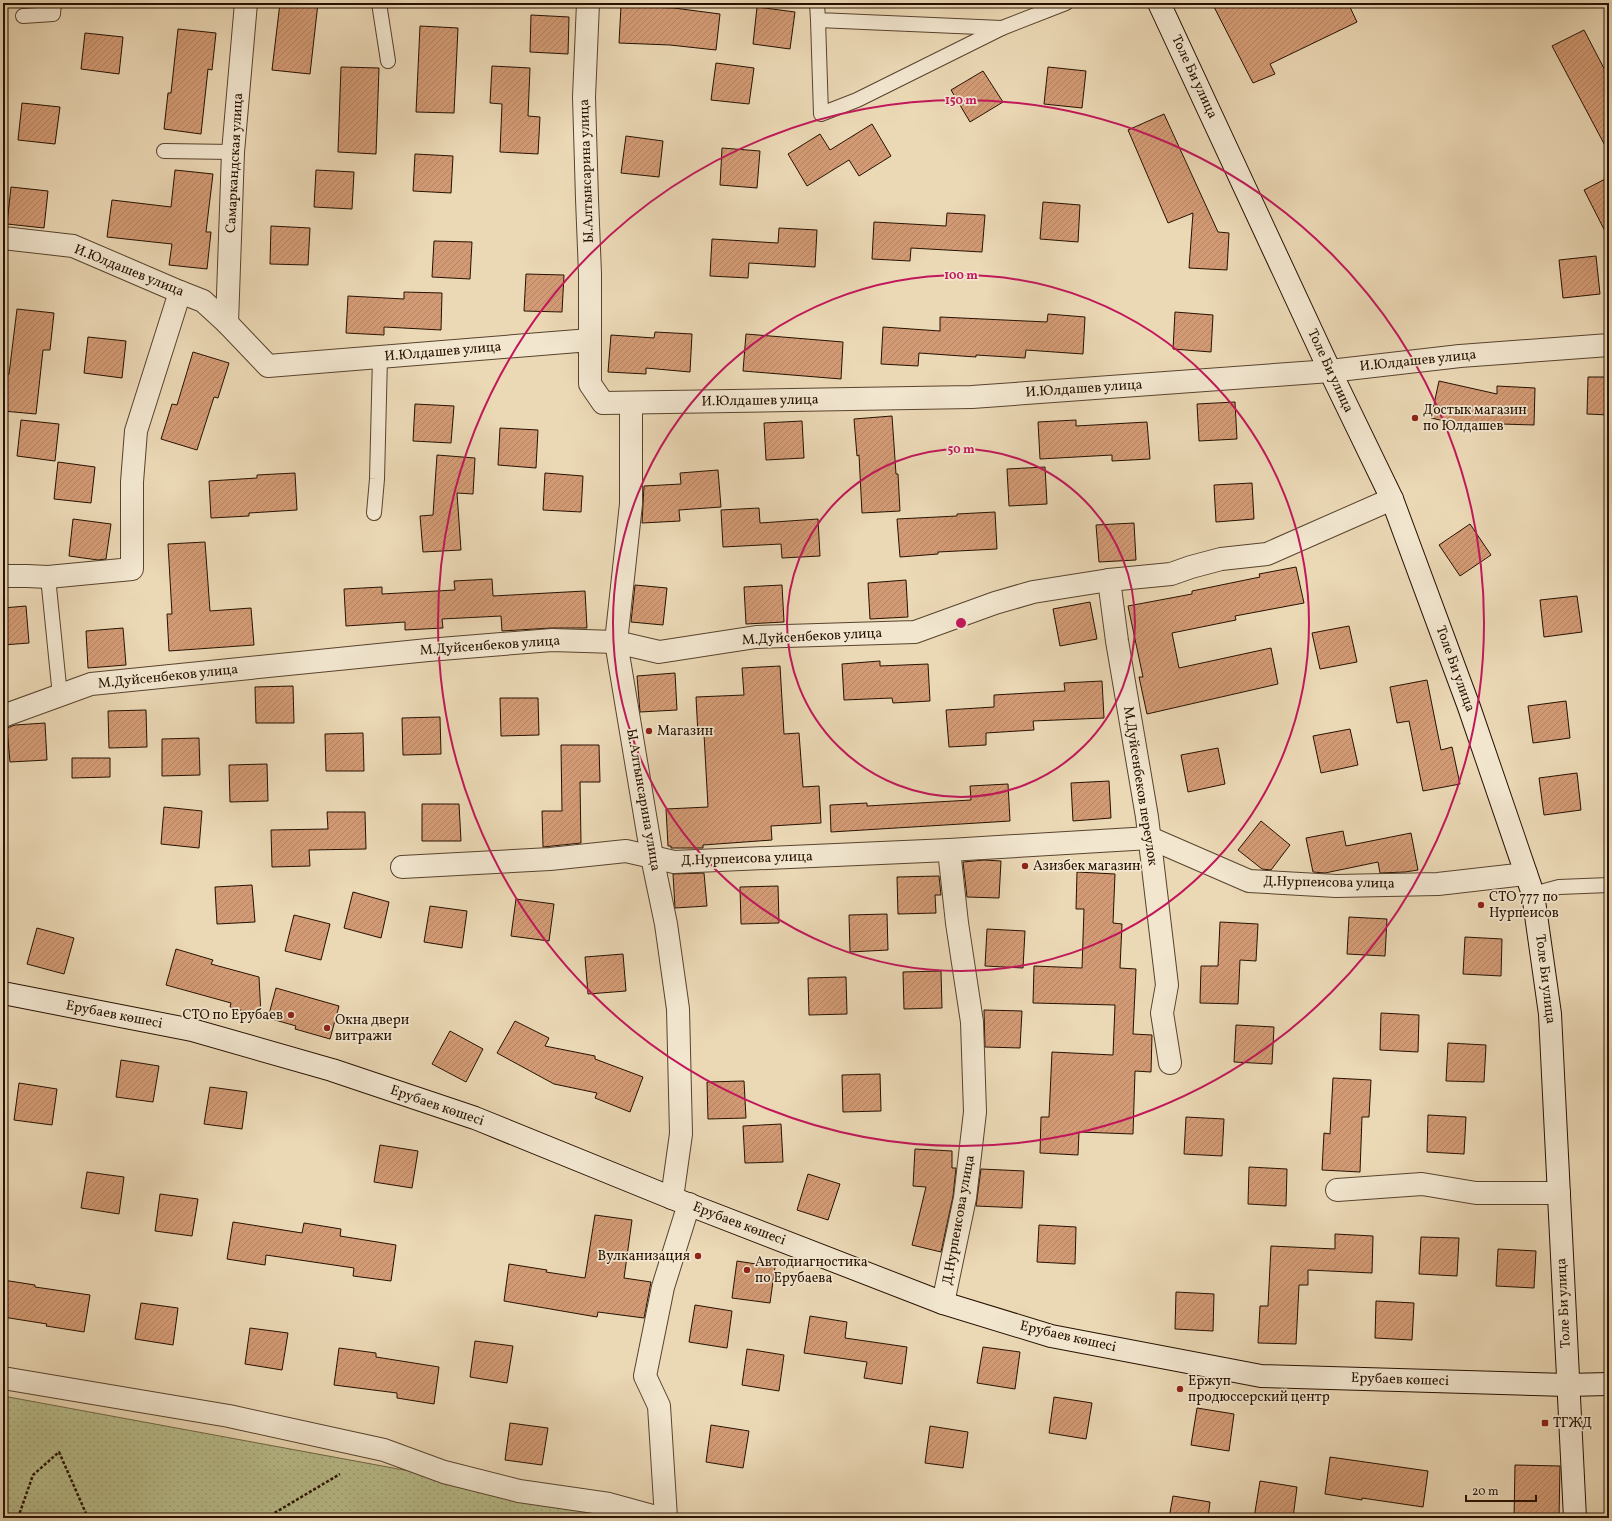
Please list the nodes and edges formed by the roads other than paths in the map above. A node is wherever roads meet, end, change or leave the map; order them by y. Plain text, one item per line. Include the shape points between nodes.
1 (54, 3) edge
2 (246, 3) edge
3 (379, 3) edge
4 (588, 3) edge
5 (817, 3) edge
6 (1066, 3) edge
7 (1158, 3) edge
8 (23, 16) dead end
9 (818, 20) junction
10 (1002, 28) junction
11 (388, 61) dead end
12 (164, 151) dead end
13 (233, 152) junction
14 (3, 238) edge
15 (180, 292) junction
16 (227, 323) junction
17 (590, 340) junction
18 (1609, 345) edge
19 (380, 357) junction
20 (1330, 371) junction
21 (631, 403) junction
22 (1392, 499) junction
23 (374, 513) dead end
24 (3, 576) edge
25 (48, 577) junction
26 (1109, 580) junction
27 (616, 642) junction
28 (60, 696) junction
29 (3, 716) edge
30 (1150, 838) junction
31 (949, 850) junction
32 (652, 857) junction
33 (402, 868) dead end
34 (1529, 884) junction
35 (1609, 885) edge
36 (3, 993) edge
37 (1170, 1063) dead end
38 (1337, 1190) dead end
39 (1559, 1193) junction
40 (680, 1201) junction
41 (943, 1303) junction
42 (3, 1378) edge
43 (1567, 1384) junction
44 (1609, 1384) edge
45 (660, 1518) edge
46 (666, 1518) edge
47 (1575, 1518) edge

1 - 8 lane via 53,14
2 - 13 street, Самаркандская улица
3 - 11 lane
4 - 17 street, Ы.Алтынсарина улица via 584,97
5 - 9 lane
6 - 10 lane
7 - 20 street, Толе Би улица
9 - 10 lane
9 - 10 lane via 821,114 856,100
12 - 13 lane
13 - 16 street, Самаркандская улица
14 - 15 street, И.Юлдашев улица via 73,246
15 - 16 street, И.Юлдашев улица via 203,301
15 - 25 street via 136,431 132,482 132,569
16 - 19 street, И.Юлдашев улица via 268,366
17 - 19 street, И.Юлдашев улица
17 - 21 street, И.Юлдашев улица via 590,384 603,403
18 - 20 street, И.Юлдашев улица via 1460,356
19 - 23 lane
20 - 21 street, И.Юлдашев улица via 972,397
20 - 22 street, Толе Би улица
21 - 27 street, Ы.Алтынсарина улица via 631,504
22 - 26 street, М.Дуйсенбеков улица via 1267,554 1221,559 1171,574
22 - 34 street, Толе Би улица via 1469,707
24 - 25 street
25 - 28 lane
26 - 27 street, М.Дуйсенбеков улица via 1033,592 915,632 756,637 659,652
26 - 30 street, М.Дуйсенбеков переулок
27 - 28 street, М.Дуйсенбеков улица via 552,640 428,650 91,684
27 - 32 street, Ы.Алтынсарина улица
28 - 29 street, М.Дуйсенбеков улица
30 - 31 street, Д.Нурпеисова улица
30 - 34 street, Д.Нурпеисова улица via 1249,881 1336,886
30 - 37 street, М.Дуйсенбеков переулок via 1167,985 1162,1013
31 - 32 street, Д.Нурпеисова улица via 674,862
31 - 41 street, Д.Нурпеисова улица via 972,1022 975,1112 965,1198
32 - 33 street, Д.Нурпеисова улица via 626,851 550,859
32 - 40 street, Ы.Алтынсарина улица via 666,924 678,1009
34 - 35 lane via 1559,887
34 - 39 street, Толе Би улица via 1550,1014
36 - 40 street, Ерубаев көшесі via 192,1030 332,1070 475,1118
38 - 39 street via 1422,1184 1476,1193
39 - 43 street, Толе Би улица
40 - 41 street, Ерубаев көшесі
40 - 46 street, Ы.Алтынсарина улица via 645,1376 659,1406
41 - 43 street, Ерубаев көшесі via 1051,1336 1261,1376
42 - 45 street via 229,1416 384,1450 444,1472 519,1490 609,1504
43 - 44 street, Ерубаев көшесі
43 - 47 street

